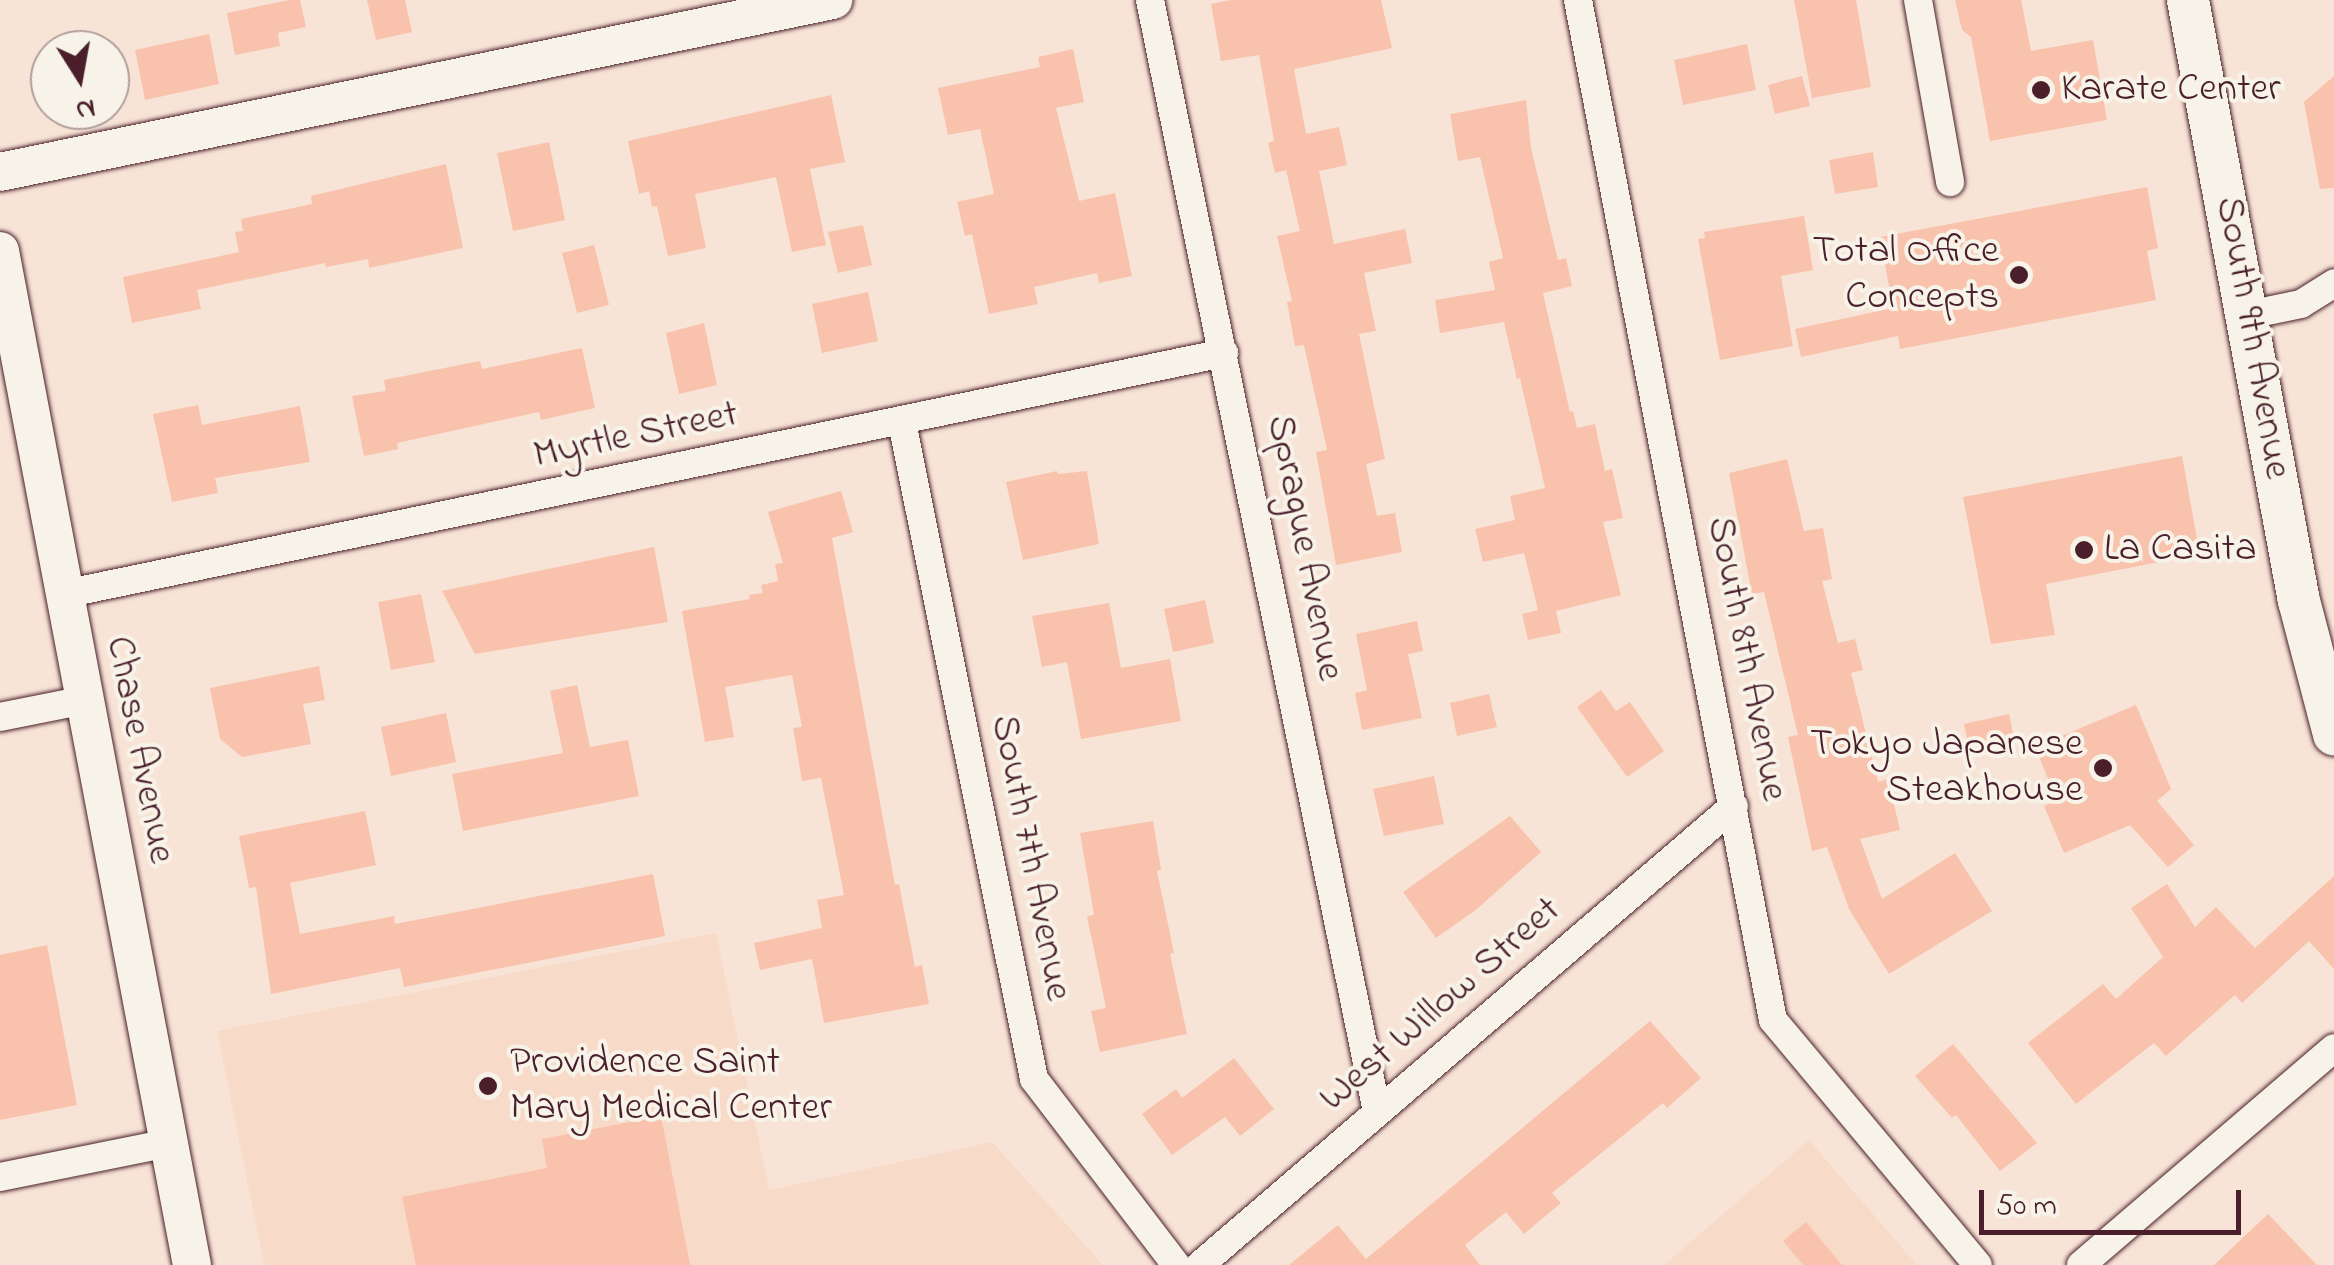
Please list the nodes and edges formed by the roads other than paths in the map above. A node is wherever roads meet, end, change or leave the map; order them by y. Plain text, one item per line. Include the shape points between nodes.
1 (834, 0) edge
2 (1150, 0) edge
3 (1578, 0) edge
4 (1918, 0) edge
5 (2188, 0) edge
6 (0, 172) edge
7 (1950, 182) dead end
8 (0, 251) edge
9 (2334, 283) edge
10 (2248, 314) junction
11 (1224, 353) junction
12 (902, 422) junction
13 (64, 594) junction
14 (84, 700) junction
15 (0, 717) edge
16 (2334, 734) edge
17 (1734, 806) junction
18 (2334, 1048) edge
19 (1378, 1112) junction
20 (168, 1143) junction
21 (0, 1177) edge
22 (192, 1265) edge
23 (1176, 1265) edge
24 (1200, 1265) edge
25 (1978, 1265) edge
26 (2081, 1265) edge

1 - 6 street
2 - 11 street, Sprague Avenue
3 - 17 street, South 8th Avenue
4 - 7 street
5 - 10 main road, South 9th Avenue
8 - 13 street, Chase Avenue
9 - 10 street via 2301,304
10 - 16 main road, South 9th Avenue via 2299,601
11 - 12 street, Myrtle Street
11 - 19 street, Sprague Avenue
12 - 13 street, Myrtle Street
12 - 23 street, South 7th Avenue via 1034,1079
13 - 14 street, Chase Avenue
14 - 15 street
14 - 20 street, Chase Avenue
17 - 19 street, West Willow Street
17 - 25 street, South 8th Avenue via 1773,1020
18 - 26 street
19 - 24 street, West Willow Street
20 - 21 street
20 - 22 street, Chase Avenue

